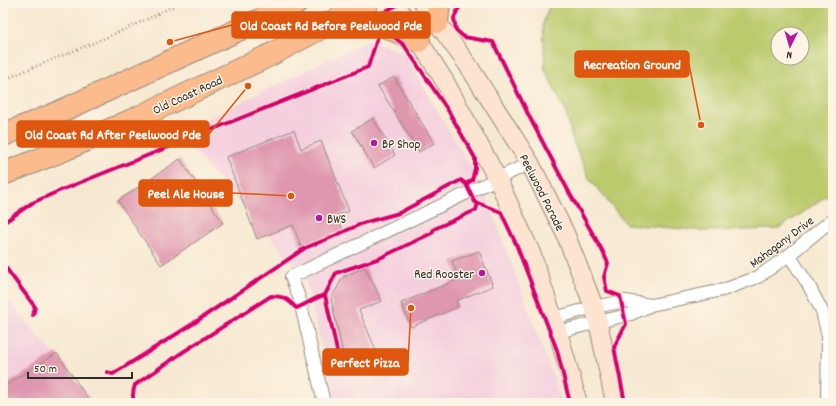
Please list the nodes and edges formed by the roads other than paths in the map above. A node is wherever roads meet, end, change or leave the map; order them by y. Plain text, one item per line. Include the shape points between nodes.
1 (297, 3) edge
2 (367, 3) edge
3 (395, 3) edge
4 (423, 3) edge
5 (438, 13) edge
6 (325, 25) junction
7 (419, 41) junction
8 (3, 135) edge
9 (530, 163) junction
10 (3, 174) edge
11 (497, 178) junction
12 (833, 219) edge
13 (789, 255) junction
14 (596, 315) junction
15 (556, 325) junction
16 (324, 403) edge
17 (578, 403) edge
18 (615, 403) edge
19 (827, 403) edge

1 - 8 highway via 55,114
2 - 6 highway, Old Coast Road
3 - 7 street
4 - 5 street, Peelwood Parade
5 - 9 street, Peelwood Parade
6 - 7 highway via 361,22 382,26
6 - 10 highway, Old Coast Road via 270,55 137,118 66,150
7 - 11 street via 444,80
9 - 11 street
9 - 14 street, Peelwood Parade via 565,233
11 - 15 street via 531,252
11 - 16 street via 291,277 299,297
12 - 13 street, Mahogany Drive
13 - 14 street, Mahogany Drive via 758,278 722,290 651,305 625,301
13 - 19 street via 822,311 828,336
14 - 15 street, Mahogany Drive
14 - 18 street, Peelwood Parade
15 - 17 street

